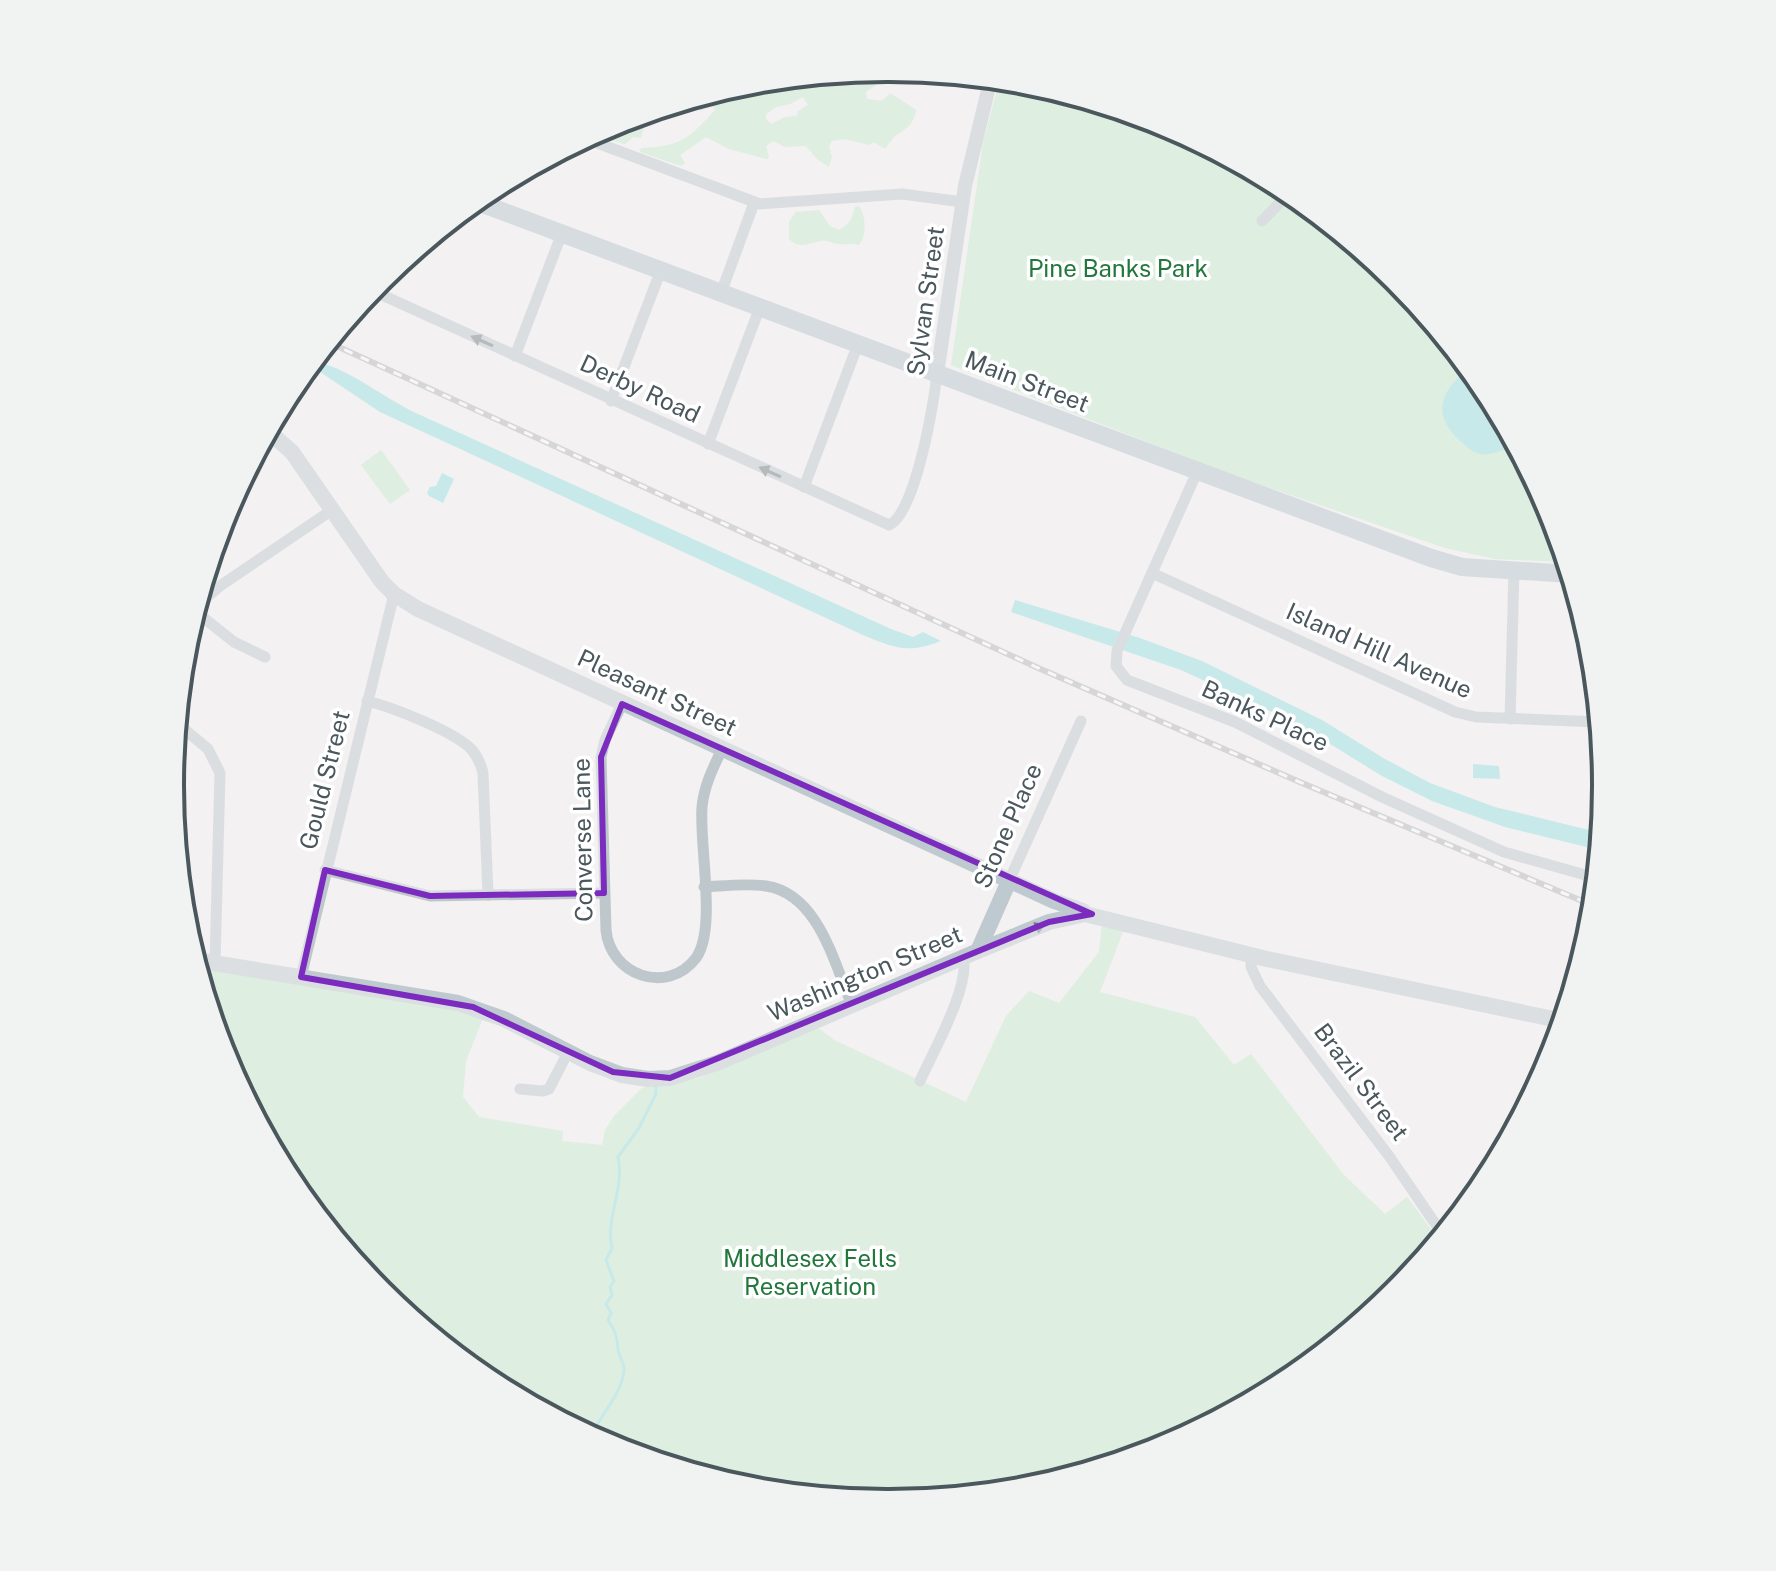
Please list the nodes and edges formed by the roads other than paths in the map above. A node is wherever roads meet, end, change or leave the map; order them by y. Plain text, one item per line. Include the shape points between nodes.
1 (988, 89) edge
2 (601, 144) edge
3 (963, 202) junction
4 (1280, 202) edge
5 (754, 203) junction
6 (489, 206) edge
7 (1262, 221) dead end
8 (562, 233) junction
9 (661, 270) junction
10 (721, 293) junction
11 (384, 296) edge
12 (760, 307) junction
13 (858, 344) junction
14 (515, 356) junction
15 (937, 374) junction
16 (611, 401) junction
17 (277, 438) edge
18 (708, 444) junction
19 (1197, 472) junction
20 (804, 487) junction
21 (332, 510) junction
22 (892, 525) joint
23 (1514, 570) junction
24 (1152, 573) junction
25 (1559, 573) edge
26 (394, 594) junction
27 (211, 595) edge
28 (205, 617) edge
29 (265, 657) dead end
30 (367, 701) junction
31 (622, 704) junction
32 (1510, 719) junction
33 (1081, 721) dead end
34 (1588, 722) edge
35 (187, 731) edge
36 (722, 749) junction
37 (325, 870) junction
38 (1585, 875) edge
39 (1009, 881) junction
40 (704, 887) junction
41 (604, 893) junction
42 (488, 895) junction
43 (1092, 914) junction
44 (970, 954) junction
45 (1251, 955) junction
46 (207, 962) edge
47 (215, 963) junction
48 (301, 977) junction
49 (852, 1005) junction
50 (1552, 1019) edge
51 (568, 1052) junction
52 (920, 1081) dead end
53 (520, 1089) dead end
54 (1436, 1226) edge

1 - 3 street, Sylvan Street
2 - 5 street
3 - 5 street via 902,194
3 - 15 street, Sylvan Street
4 - 7 street
5 - 10 street
6 - 8 main road, Main Street
8 - 9 main road, Main Street
8 - 14 street
9 - 10 main road, Main Street
9 - 16 street
10 - 12 main road, Main Street
14 -> 11 street, Derby Road
12 - 13 main road, Main Street
12 - 18 street
13 - 15 main road, Main Street
13 - 20 street
14 - 16 street, Derby Road
15 - 19 main road, Main Street
15 - 22 street, Sylvan Street via 919,469
16 - 18 street, Derby Road
17 - 21 main road, Pleasant Street
20 -> 18 street, Derby Road
19 - 23 main road, Main Street via 1438,560
19 - 24 street, Banks Place
20 - 22 street, Derby Road
21 - 26 main road, Pleasant Street
21 - 27 street
23 - 25 main road, Main Street
23 - 32 street
24 - 32 street, Island Hill Avenue via 1455,712
24 - 38 street, Banks Place via 1117,651 1116,666 1127,680 1235,722 1504,852
26 - 30 street, Gould Street
26 - 31 main road, Pleasant Street
28 - 29 street via 234,642
30 - 37 street, Gould Street
30 - 42 street via 457,739 477,758 483,773
31 - 36 main road, Pleasant Street
31 - 41 street, Converse Lane via 601,757
32 - 34 street, Island Hill Avenue
33 - 39 street, Stone Place
35 - 47 street via 208,749 220,773
36 - 39 main road, Pleasant Street
36 - 40 street, Converse Lane via 702,806
37 - 42 street via 430,896
37 - 48 street, Gould Street
39 - 43 main road, Pleasant Street
39 - 44 main road, Stone Place
40 - 41 street, Converse Lane via 706,932 700,952 682,971 658,978 632,972 613,955 606,935
40 - 49 street via 767,886 799,901 816,923
41 - 42 street
44 -> 43 main road, Washington Street via 1049,922
43 - 45 main road, Washington Street
44 - 49 main road, Washington Street
44 - 52 street via 961,990
45 - 50 main road, Washington Street
45 - 54 street, Brazil Street via 1260,986
46 - 47 main road, Washington Street
47 - 48 main road, Washington Street
48 - 51 main road, Washington Street via 473,1007
49 - 51 main road, Washington Street via 670,1078 622,1075
51 - 53 street via 549,1089

